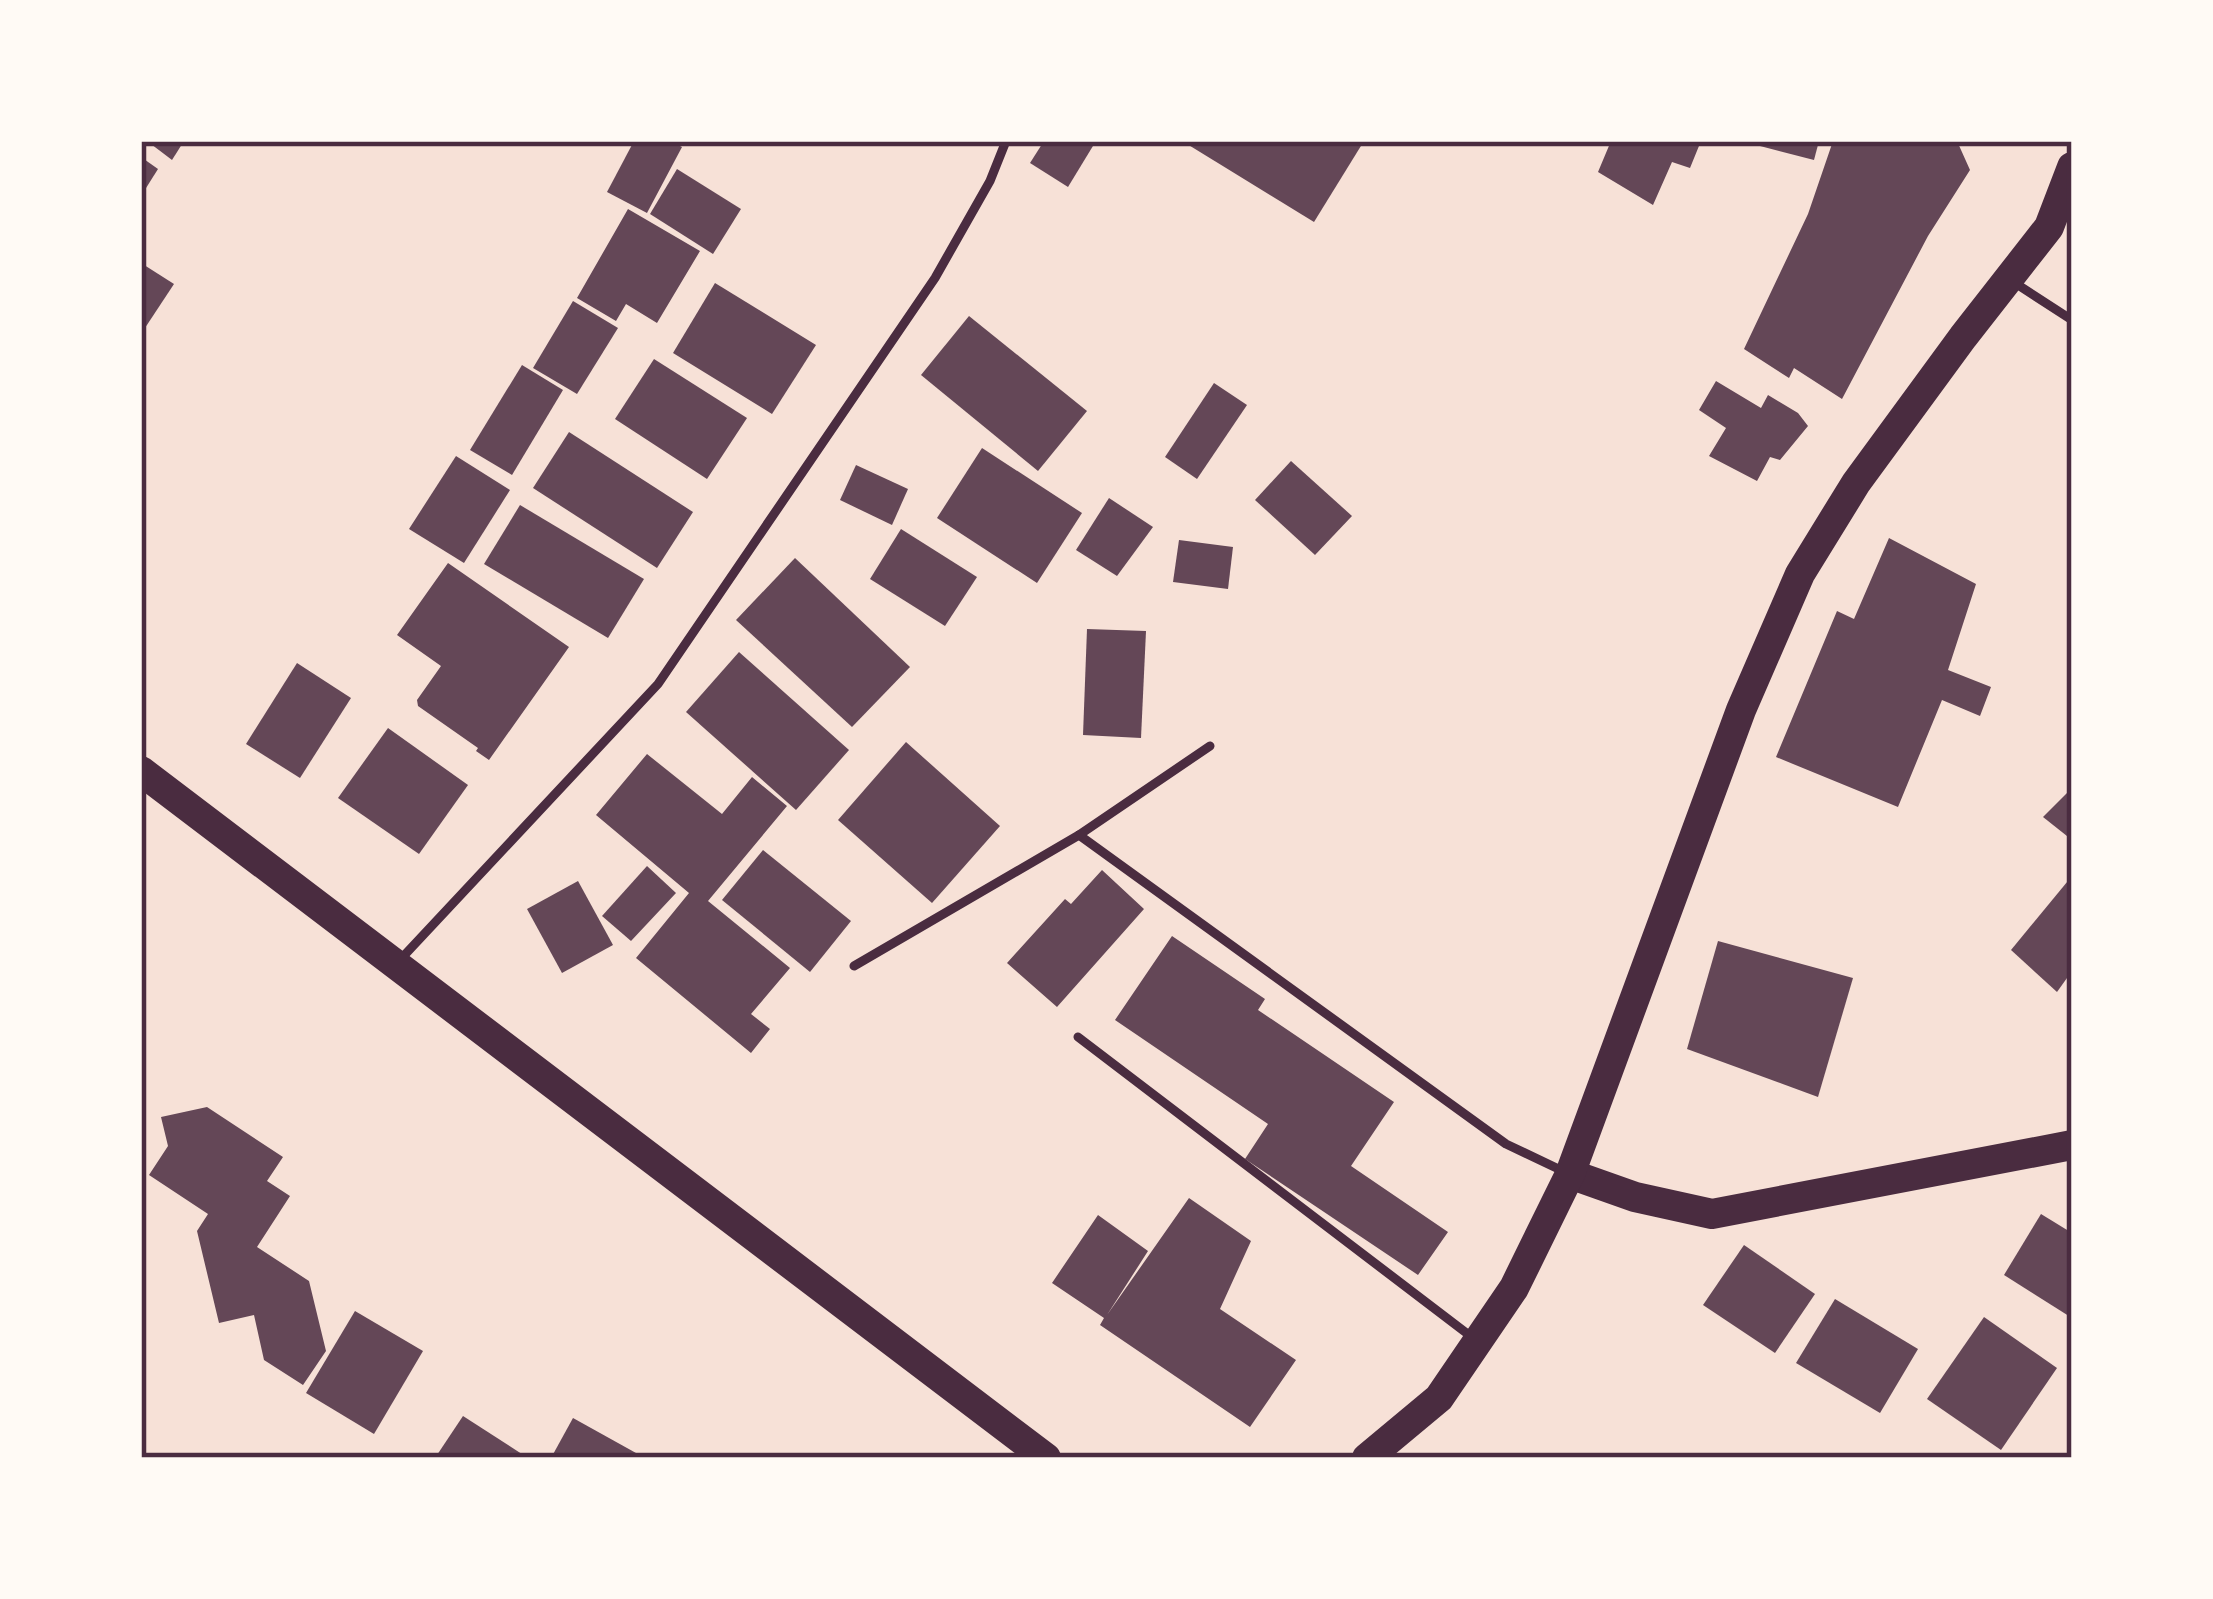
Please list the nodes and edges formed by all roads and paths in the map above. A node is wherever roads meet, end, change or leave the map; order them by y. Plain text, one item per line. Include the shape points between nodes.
1 (1006, 141) edge
2 (2072, 167) edge
3 (2010, 280) junction
4 (2072, 320) edge
5 (1210, 746) dead end
6 (141, 771) edge
7 (1079, 835) junction
8 (395, 965) junction
9 (854, 966) dead end
10 (1078, 1036) dead end
11 (2072, 1145) edge
12 (1570, 1174) junction
13 (1478, 1342) junction
14 (1017, 1448) edge
15 (1046, 1458) edge
16 (1367, 1458) edge

1 - 8 lane via 935,278 658,685
2 - 3 main road via 2049,227
3 - 4 lane
3 - 12 main road via 1856,483 1800,574 1741,710
5 - 7 lane
6 - 8 main road
7 - 9 lane
7 - 12 lane via 1506,1144
8 - 14 main road
10 - 13 lane
11 - 12 main road via 1712,1214
12 - 13 main road
13 - 16 main road via 1439,1398
14 - 15 main road

